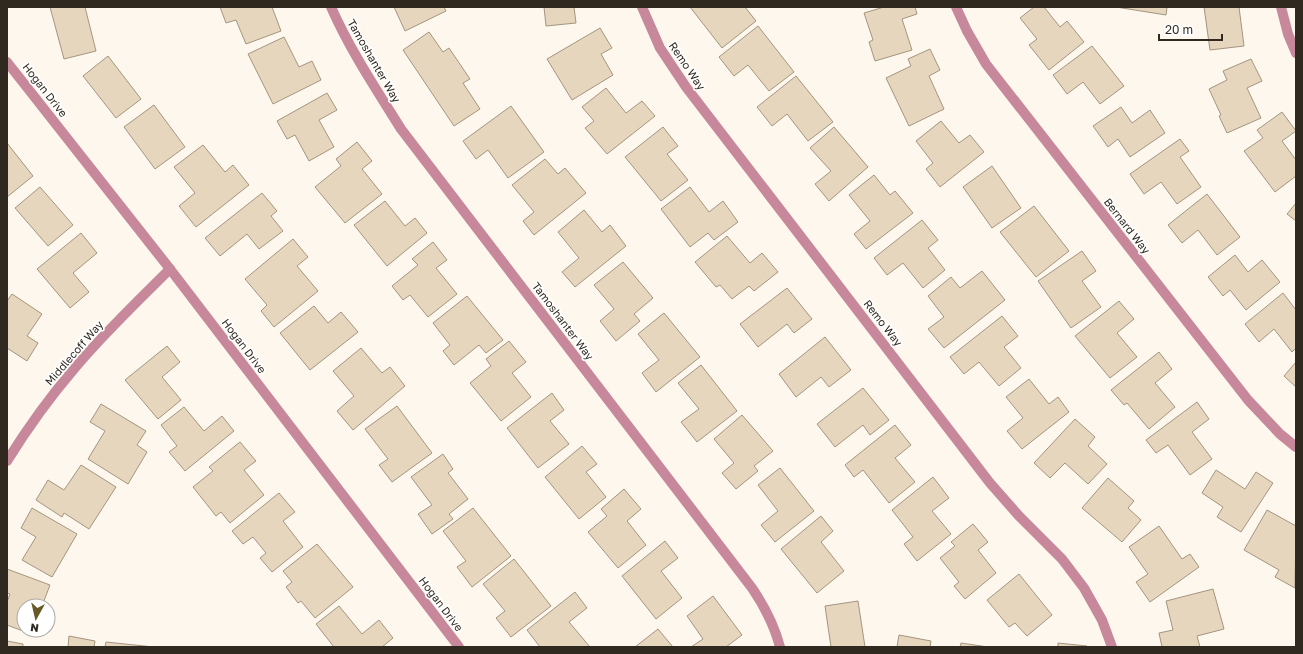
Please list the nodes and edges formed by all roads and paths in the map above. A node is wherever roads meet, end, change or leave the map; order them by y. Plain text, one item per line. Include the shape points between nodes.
1 (331, 7) edge
2 (642, 7) edge
3 (956, 7) edge
4 (1281, 7) edge
5 (1296, 53) edge
6 (7, 62) edge
7 (170, 269) junction
8 (1296, 447) edge
9 (7, 461) edge
10 (459, 647) edge
11 (780, 647) edge
12 (1112, 647) edge

1 - 11 street, Tamoshanter Way via 369,79 401,129 752,588 766,608
2 - 12 street, Remo Way via 660,48 686,88 990,483 1062,559 1084,588 1102,620
3 - 8 street, Bernard Way via 986,64 1248,400
4 - 5 street
6 - 7 street, Hogan Drive
7 - 9 street, Middlecoff Way via 74,368 35,418
7 - 10 street, Hogan Drive

